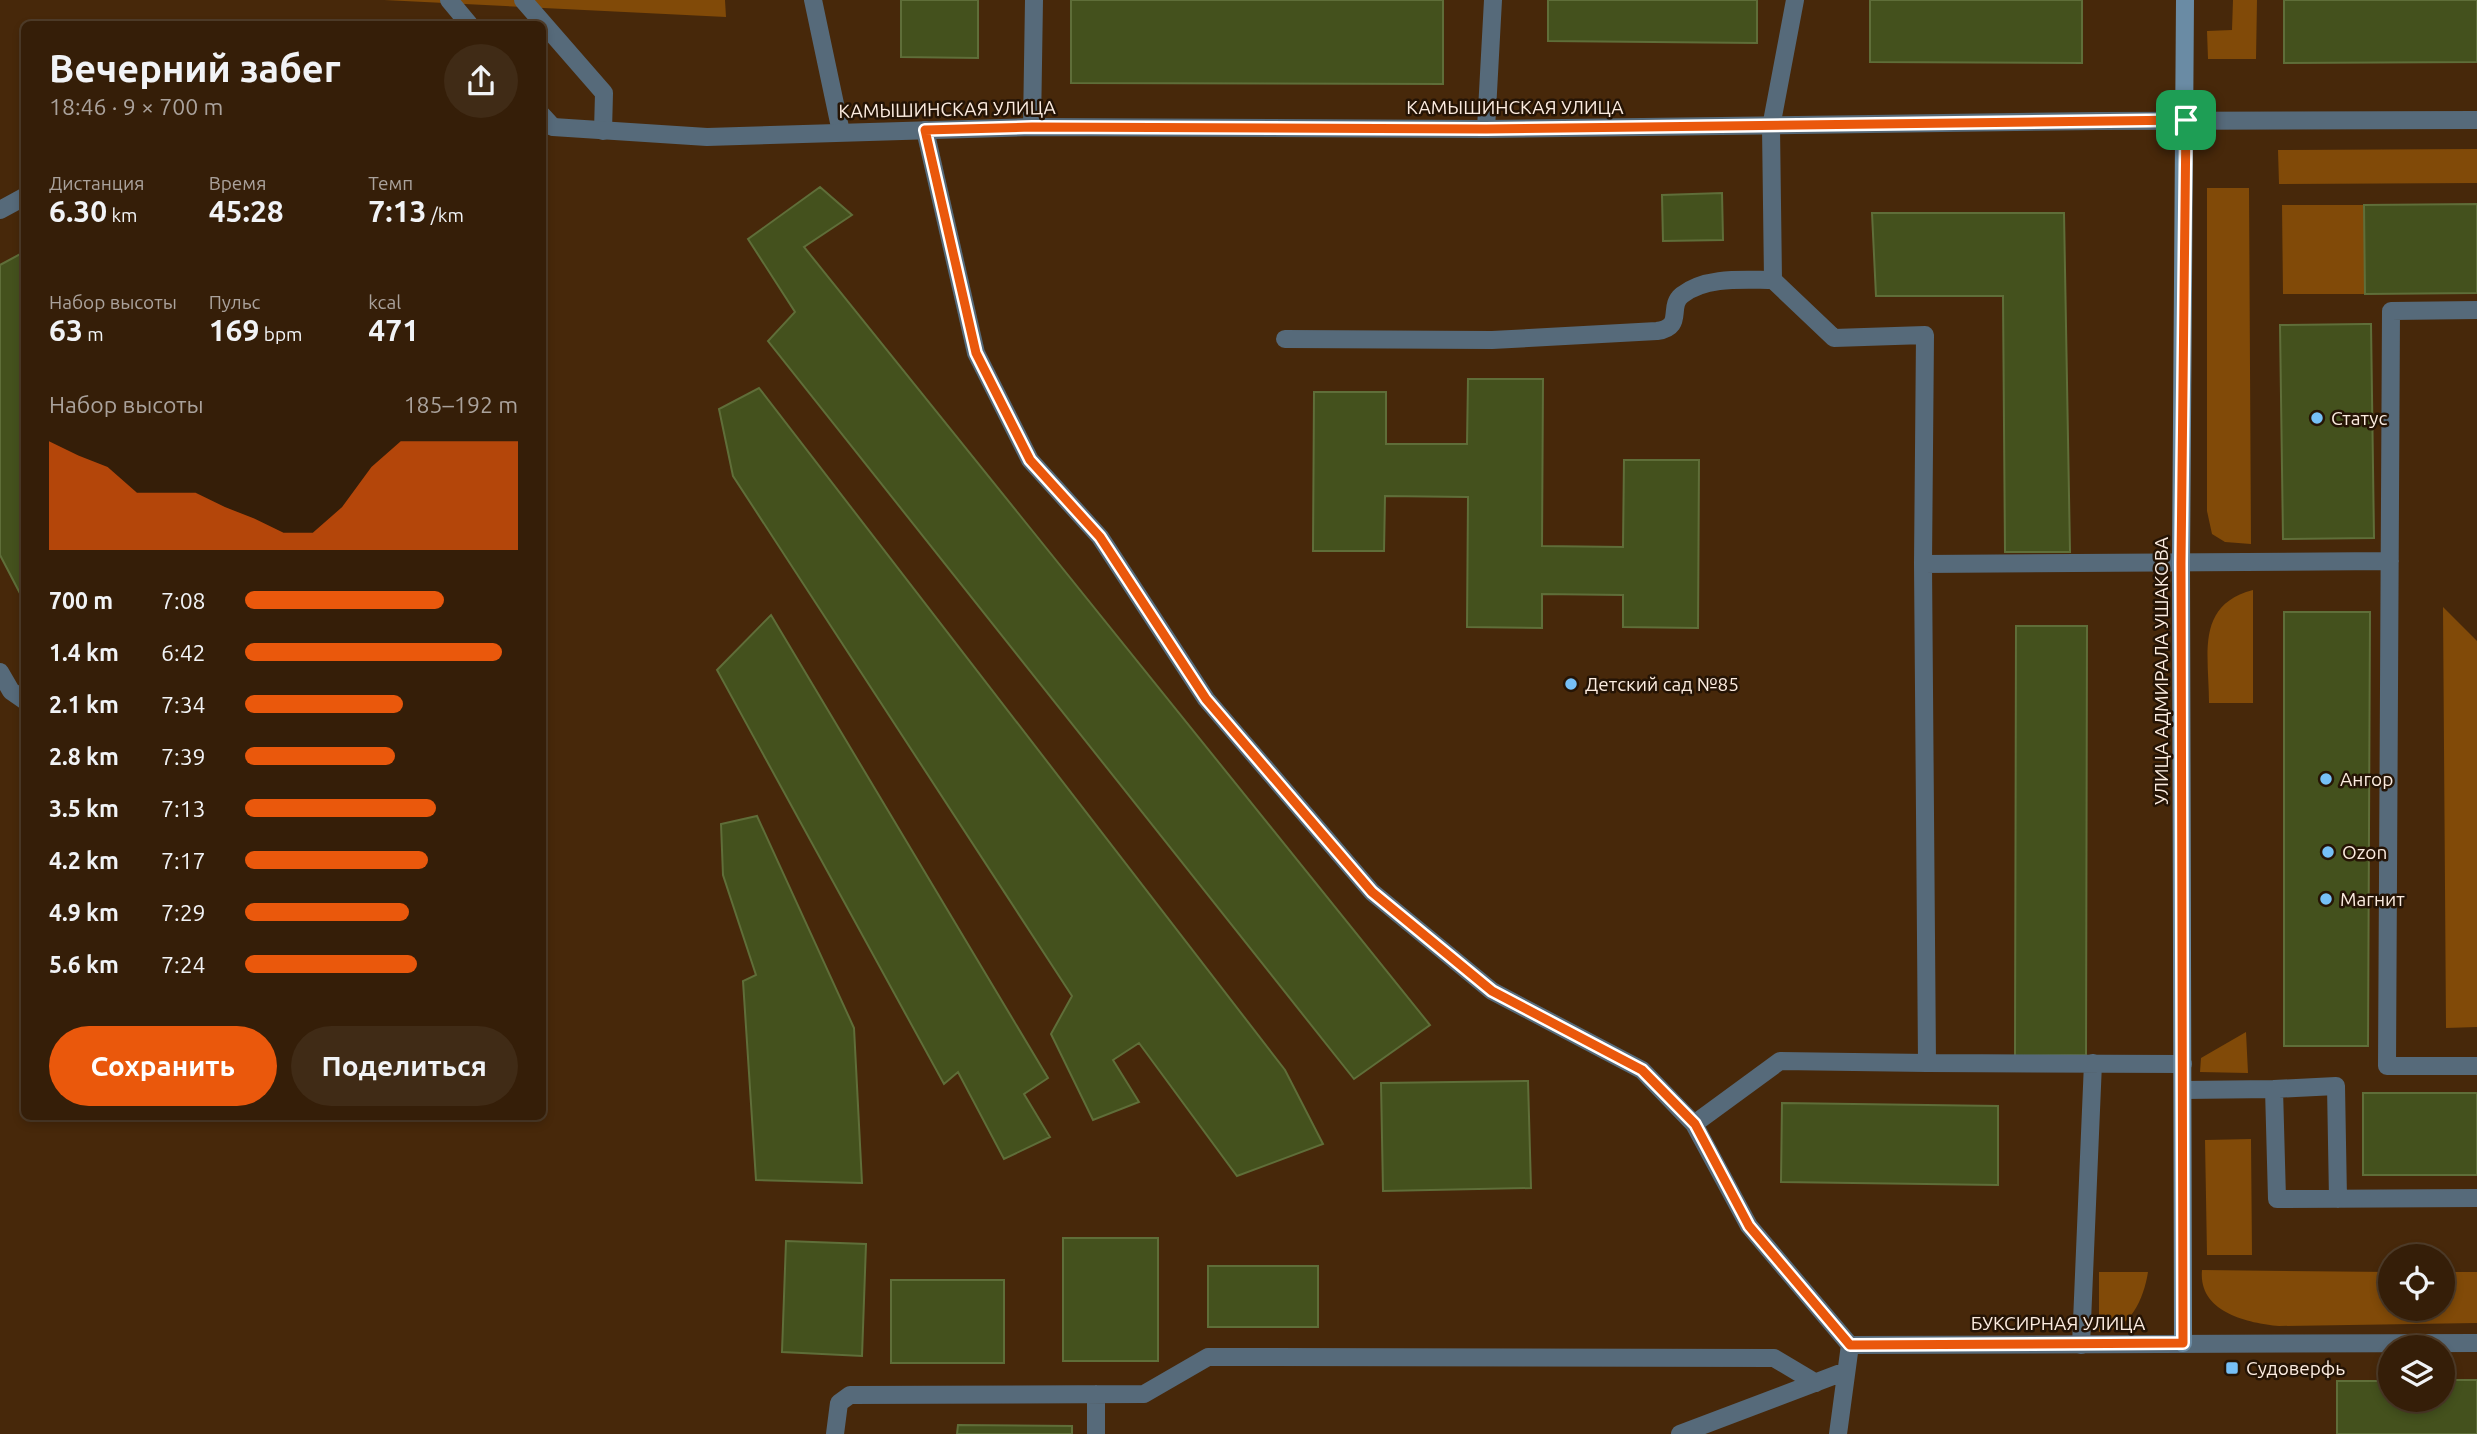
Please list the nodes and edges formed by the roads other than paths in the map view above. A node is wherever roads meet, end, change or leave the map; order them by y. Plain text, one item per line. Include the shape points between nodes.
1 (449, 0) edge
2 (523, 0) edge
3 (814, 0) edge
4 (1034, 0) edge
5 (1493, 0) edge
6 (1795, 0) edge
7 (2185, 0) edge
8 (466, 21) edge
9 (541, 21) edge
10 (546, 26) edge
11 (2186, 120) junction
12 (2477, 120) edge
13 (546, 124) edge
14 (1032, 127) junction
15 (1771, 127) junction
16 (1486, 129) junction
17 (925, 130) junction
18 (603, 131) junction
19 (841, 132) junction
20 (21, 199) edge
21 (0, 210) edge
22 (1773, 280) junction
23 (2477, 310) edge
24 (1285, 339) dead end
25 (2390, 561) junction
26 (2181, 563) junction
27 (1923, 564) junction
28 (0, 671) edge
29 (21, 698) edge
30 (1927, 1063) junction
31 (2093, 1063) junction
32 (2183, 1064) junction
33 (2477, 1066) edge
34 (2274, 1089) junction
35 (2183, 1090) junction
36 (1695, 1124) junction
37 (2477, 1198) edge
38 (2338, 1199) junction
39 (2183, 1343) junction
40 (2477, 1343) edge
41 (1850, 1345) junction
42 (2081, 1345) junction
43 (1846, 1371) junction
44 (1816, 1383) junction
45 (1096, 1394) junction
46 (835, 1434) edge
47 (1096, 1434) edge
48 (1680, 1434) edge
49 (1838, 1434) edge

1 - 8 street
2 - 9 street
3 - 19 street
4 - 14 street
5 - 16 street
6 - 15 street
7 - 11 street, УЛИЦА АДМИРАЛА УШАКОВА
10 - 18 street via 604,93
11 - 12 street, КАМЫШИНСКАЯ УЛИЦА
11 - 15 street, КАМЫШИНСКАЯ УЛИЦА
11 - 26 street, УЛИЦА АДМИРАЛА УШАКОВА
13 - 18 street, КАМЫШИНСКАЯ УЛИЦА
14 - 16 street, КАМЫШИНСКАЯ УЛИЦА
14 - 17 street, КАМЫШИНСКАЯ УЛИЦА
15 - 16 street, КАМЫШИНСКАЯ УЛИЦА
15 - 22 street
17 - 19 street, КАМЫШИНСКАЯ УЛИЦА
17 - 36 street via 976,353 1030,460 1100,537 1206,699 1372,892 1492,991 1642,1070
18 - 19 street, КАМЫШИНСКАЯ УЛИЦА via 707,137
20 - 21 street
22 - 24 street via 1727,279 1690,291 1677,302 1674,323 1667,330 1492,340
22 - 27 street via 1834,338 1925,335
23 - 25 street via 2391,311
25 - 26 street
25 - 33 street via 2387,1066
26 - 27 street
26 - 32 street, УЛИЦА АДМИРАЛА УШАКОВА
27 - 30 street
28 - 29 street via 10,691
30 - 31 street
30 - 36 street via 1780,1061
31 - 32 street
31 - 42 street
32 - 35 street, УЛИЦА АДМИРАЛА УШАКОВА
34 - 35 street
34 - 38 street via 2277,1199
34 - 38 street via 2336,1086
35 - 39 street, УЛИЦА АДМИРАЛА УШАКОВА
36 - 41 street via 1749,1226
37 - 38 street
39 - 40 street, БУКСИРНАЯ УЛИЦА
39 - 42 street, БУКСИРНАЯ УЛИЦА
41 - 42 street, БУКСИРНАЯ УЛИЦА
41 - 43 street
43 - 44 street
43 - 49 street
44 - 45 street via 1774,1358 1208,1357 1144,1394
44 - 48 street
45 - 46 street via 850,1395 839,1403
45 - 47 street

